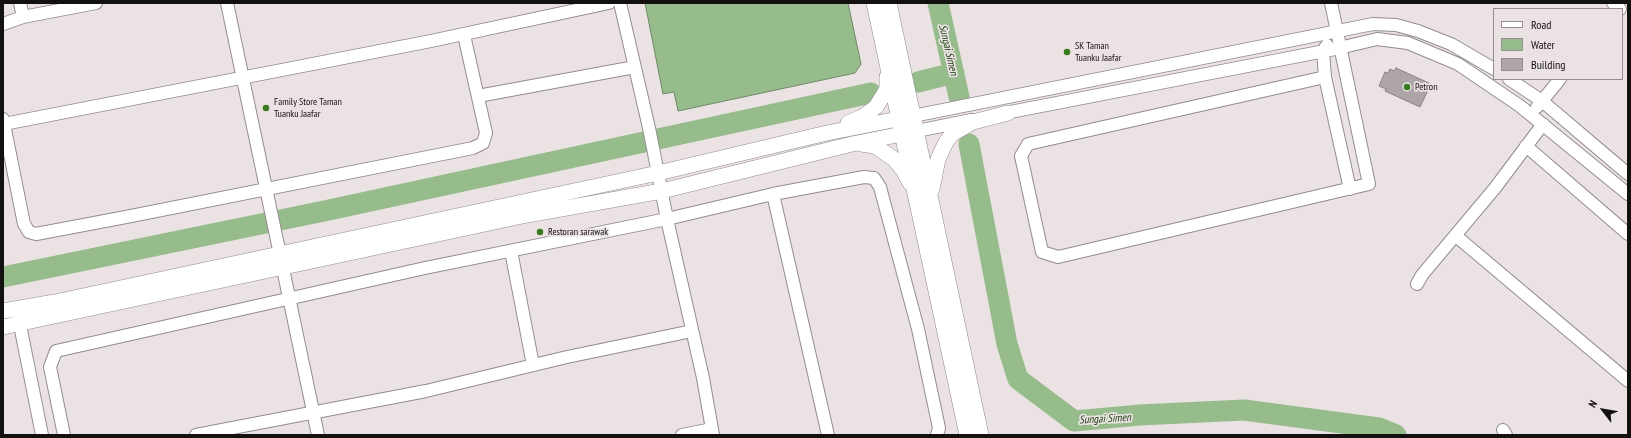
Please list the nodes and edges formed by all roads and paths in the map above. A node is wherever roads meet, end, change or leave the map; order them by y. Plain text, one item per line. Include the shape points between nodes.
1 (20, 3) edge
2 (96, 3) edge
3 (227, 3) edge
4 (609, 3) edge
5 (620, 3) edge
6 (874, 3) edge
7 (889, 3) edge
8 (1331, 3) edge
9 (22, 17) junction
10 (3, 24) edge
11 (1336, 32) junction
12 (464, 35) junction
13 (1341, 48) junction
14 (1323, 51) junction
15 (635, 67) junction
16 (888, 67) junction
17 (1493, 68) edge
18 (1325, 77) junction
19 (243, 78) junction
20 (1510, 80) edge
21 (1559, 80) edge
22 (478, 96) junction
23 (1542, 101) junction
24 (1008, 113) junction
25 (1530, 114) junction
26 (906, 117) junction
27 (4, 121) edge
28 (1543, 124) junction
29 (910, 132) junction
30 (827, 133) junction
31 (852, 144) junction
32 (1526, 146) junction
33 (658, 173) junction
34 (1628, 174) edge
35 (1350, 189) junction
36 (662, 191) junction
37 (268, 194) junction
38 (773, 194) junction
39 (916, 194) junction
40 (1628, 194) edge
41 (932, 197) junction
42 (667, 219) junction
43 (1628, 234) edge
44 (1456, 236) junction
45 (511, 251) junction
46 (282, 260) junction
47 (1417, 284) dead end
48 (290, 298) junction
49 (10, 310) edge
50 (20, 324) junction
51 (3, 327) edge
52 (692, 331) junction
53 (534, 365) junction
54 (1628, 381) edge
55 (314, 412) junction
56 (970, 416) junction
57 (712, 432) edge
58 (42, 435) edge
59 (64, 435) edge
60 (196, 435) edge
61 (318, 435) edge
62 (682, 435) edge
63 (828, 435) edge
64 (937, 435) edge
65 (968, 435) edge
66 (981, 435) edge

1 - 9 street
2 - 9 street
3 - 19 street
4 - 12 street
5 - 15 street
6 - 16 street
7 - 26 street
8 - 11 street
9 - 10 street
11 - 13 street
11 - 14 street
11 - 17 street via 1373,24 1396,25 1451,44
11 - 26 street
12 - 19 street
12 - 22 street
13 - 14 street
13 - 25 street via 1377,39 1408,43 1458,64
13 - 35 street via 1369,184
14 - 18 street
14 - 24 street
15 - 22 street
15 - 33 street
16 - 26 street
16 - 30 street via 887,89 876,107 862,117
18 - 35 street
18 - 35 street via 1028,144 1021,156 1042,252 1058,257
19 - 27 street
19 - 37 street
20 - 23 street
21 - 23 street
22 - 37 street via 486,133 483,143 473,148
23 - 25 street
23 - 34 street
24 - 29 street
24 - 41 street via 973,122 952,134 938,158
25 - 28 street
26 - 29 street
26 - 30 street
27 - 37 street via 24,224 29,232 36,234
28 - 32 street
28 - 40 street
29 - 31 street
29 - 39 street
29 - 41 street
30 - 33 street
31 - 36 street
31 - 39 street via 875,146 894,159
32 - 43 street
32 - 44 street
33 - 36 street
33 - 46 street
36 - 42 street
36 - 46 street
37 - 46 street
38 - 42 street
38 - 63 street
38 - 64 street via 864,177 874,178 880,188 918,329 939,428
39 - 56 street
41 - 56 street
42 - 45 street
42 - 52 street
44 - 47 street
44 - 54 street
45 - 48 street
45 - 53 street
46 - 48 street
46 - 49 street
46 - 50 street
48 - 55 street
48 - 59 street via 56,351 50,367
49 - 50 street
50 - 51 street
50 - 58 street
52 - 53 street
52 - 57 street
53 - 55 street via 426,391
55 - 60 street
55 - 61 street
56 - 65 street
56 - 66 street
57 - 62 street

